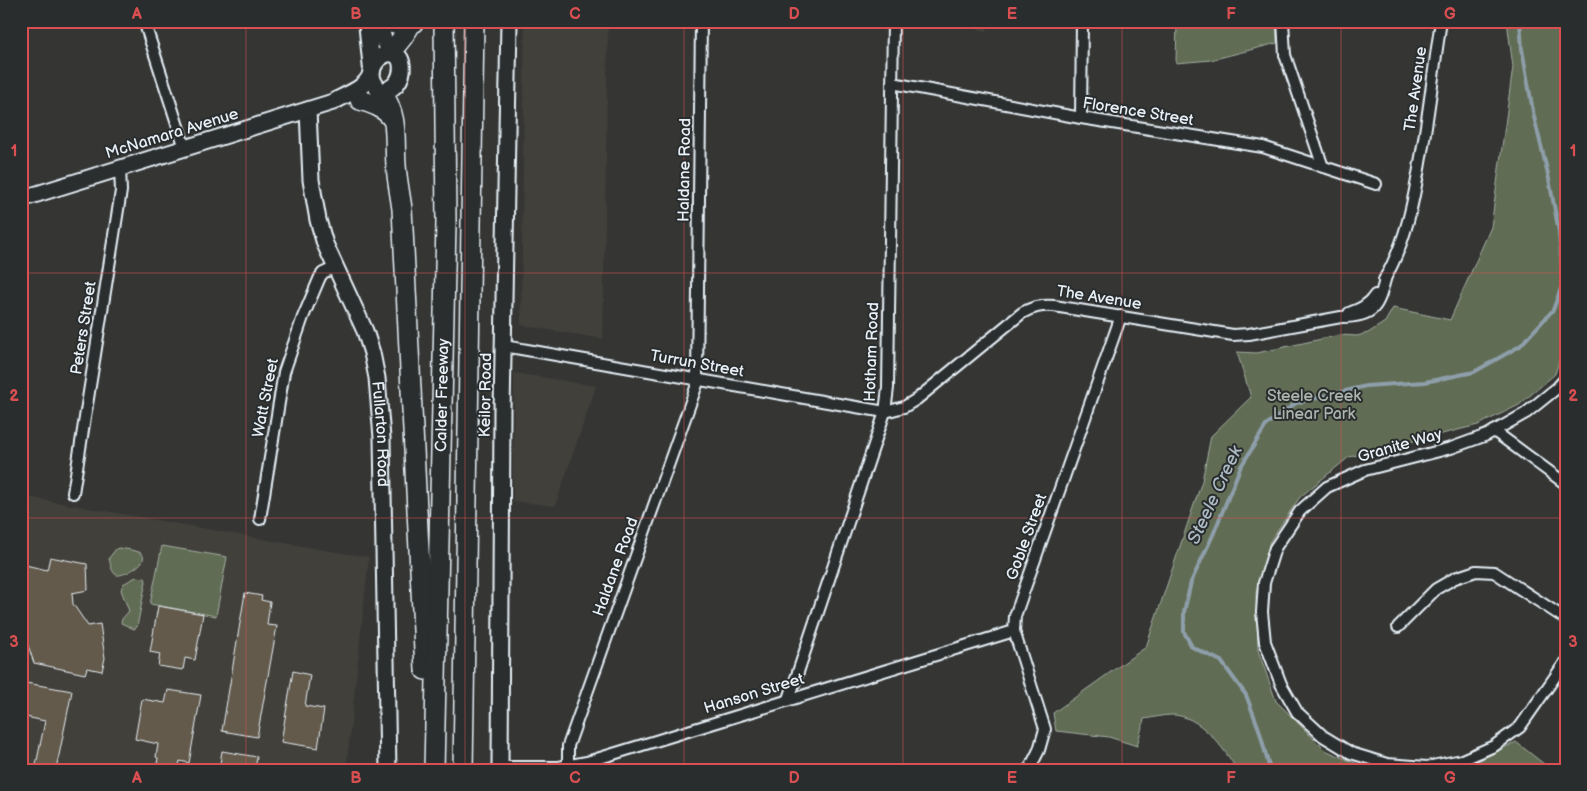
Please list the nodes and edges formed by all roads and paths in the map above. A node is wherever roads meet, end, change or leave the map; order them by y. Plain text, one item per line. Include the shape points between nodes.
1 (144, 21) edge
2 (387, 21) edge
3 (444, 21) edge
4 (474, 21) edge
5 (510, 21) edge
6 (701, 21) edge
7 (893, 21) edge
8 (1082, 21) edge
9 (1283, 21) edge
10 (1441, 21) edge
11 (413, 22) edge
12 (368, 23) edge
13 (391, 52) junction
14 (372, 72) junction
15 (892, 83) junction
16 (382, 92) junction
17 (360, 100) junction
18 (333, 102) junction
19 (308, 110) junction
20 (1081, 118) junction
21 (395, 123) junction
22 (185, 148) junction
23 (1323, 167) junction
24 (120, 168) junction
25 (1376, 184) dead end
26 (21, 199) edge
27 (336, 267) junction
28 (1121, 316) junction
29 (504, 346) junction
30 (1566, 378) edge
31 (698, 379) junction
32 (885, 412) junction
33 (1494, 431) junction
34 (1566, 484) edge
35 (73, 493) dead end
36 (260, 519) dead end
37 (1566, 619) edge
38 (1398, 627) dead end
39 (1014, 631) junction
40 (1566, 661) edge
41 (789, 699) junction
42 (568, 766) junction
43 (500, 769) edge
44 (388, 770) edge
45 (432, 770) edge
46 (463, 770) edge
47 (1029, 770) edge

1 - 22 street
2 - 11 highway via 394,24
3 - 45 highway, Calder Freeway via 446,233
4 - 46 highway, Calder Freeway
5 - 29 main road, Keilor Road
6 - 31 street, Haldane Road
7 - 15 street, Hotham Road
8 - 20 street
9 - 23 street via 1285,55
10 - 28 street, The Avenue via 1413,203 1380,301 1368,313 1233,335
11 - 13 highway
12 - 13 main road via 384,38
12 - 14 main road
13 - 14 main road via 379,58
13 - 16 main road via 400,59 401,75 394,86
14 - 16 main road via 374,84
14 - 18 main road, McNamara Avenue via 362,86
15 - 20 street, Florence Street
15 - 32 street, Hotham Road
16 - 17 main road, McNamara Avenue
16 - 21 highway
17 - 18 main road, McNamara Avenue
17 - 21 highway via 385,110
18 - 19 main road, McNamara Avenue
19 - 22 main road, McNamara Avenue
19 - 27 main road, Fullarton Road via 313,193 325,244
20 - 23 street, Florence Street via 1263,147
21 - 45 highway
22 - 24 main road, McNamara Avenue
23 - 25 street, Florence Street
24 - 26 main road, McNamara Avenue
24 - 35 street, Peters Street via 121,191
27 - 36 street, Watt Street via 320,277 284,372
27 - 44 main road, Fullarton Road via 365,331 375,365 380,406
28 - 32 street, The Avenue via 1054,306 1033,307 918,399
28 - 39 street, Goble Street via 1017,610
29 - 31 street, Turrun Street
29 - 43 main road, Keilor Road
30 - 33 street, Granite Way via 1526,413
31 - 32 street, Turrun Street
31 - 42 street, Haldane Road via 568,746
32 - 41 street, Hotham Road
33 - 34 street
33 - 40 street, Granite Way via 1451,448 1365,470 1327,488 1300,511 1275,548 1264,583 1265,642 1281,684 1297,712 1323,736 1351,753 1387,764 1427,767 1462,760 1494,746 1520,727
37 - 38 street via 1494,572 1476,571 1436,589
39 - 41 street, Hanson Street
39 - 47 street, Goble Street via 1045,730
41 - 42 street, Hanson Street
42 - 43 street, Hanson Street

